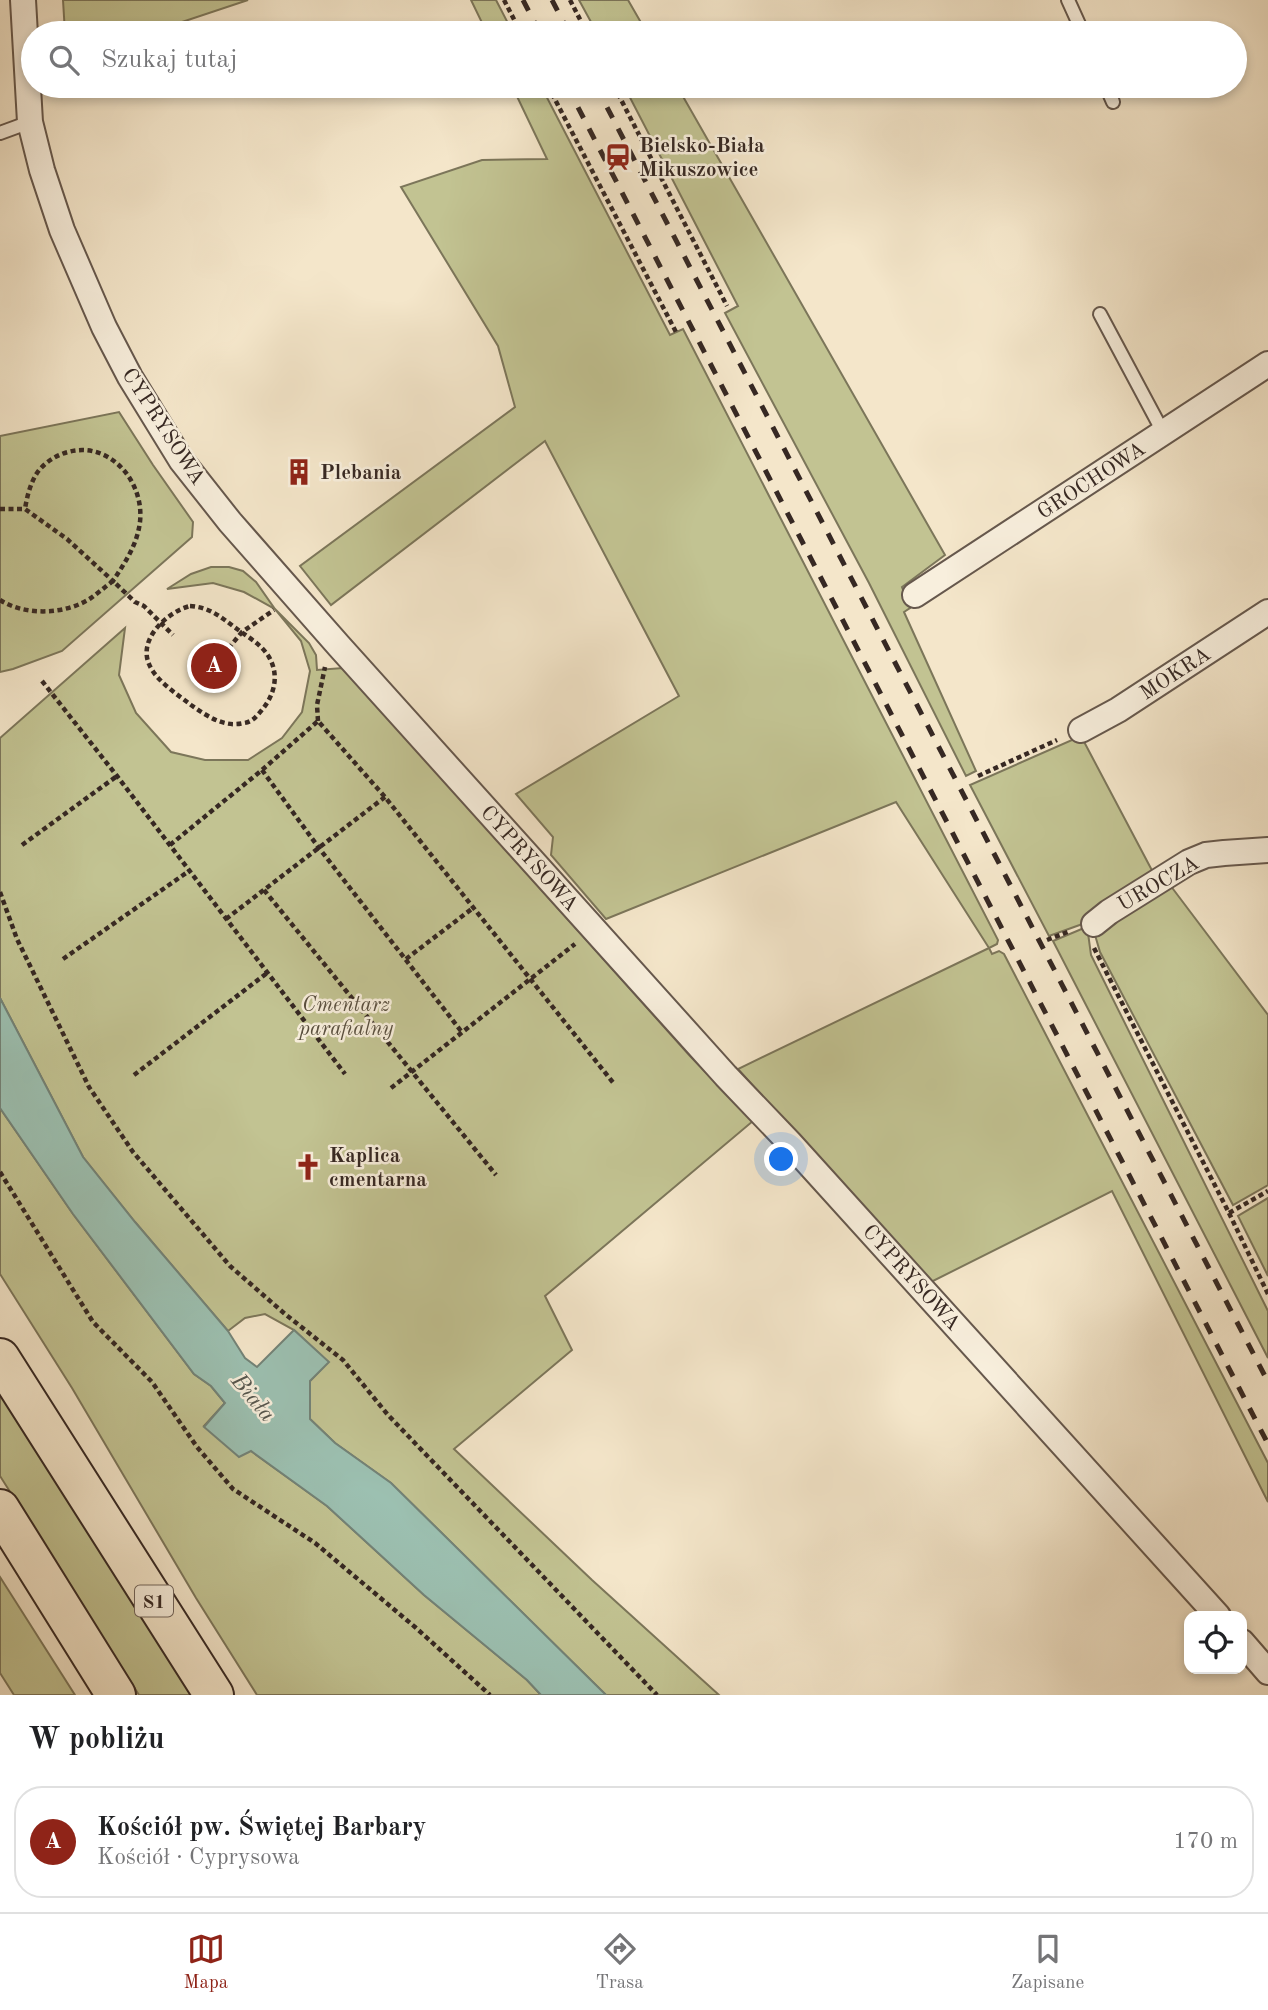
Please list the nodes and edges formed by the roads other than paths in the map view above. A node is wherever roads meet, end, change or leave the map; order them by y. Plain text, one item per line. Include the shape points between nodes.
1 (23, 0) edge
2 (1068, 0) edge
3 (24, 21) edge
4 (1078, 21) edge
5 (29, 98) edge
6 (1111, 98) edge
7 (1113, 102) dead end
8 (30, 122) junction
9 (0, 133) edge
10 (1100, 314) dead end
11 (1268, 364) edge
12 (1163, 432) junction
13 (915, 595) dead end
14 (1268, 612) edge
15 (1081, 730) road end
16 (1268, 850) edge
17 (1094, 924) road end
18 (0, 1358) edge
19 (0, 1509) edge
20 (1213, 1611) edge
21 (1247, 1649) edge
22 (1268, 1672) edge
23 (116, 1695) edge
24 (214, 1695) edge

1 - 3 street, CYPRYSOWA
2 - 4 lane
5 - 8 street, CYPRYSOWA
6 - 7 lane
8 - 9 lane
8 - 20 street, CYPRYSOWA via 62,229 104,327 181,460 230,522 589,933
10 - 12 lane
11 - 12 street, GROCHOWA
12 - 13 street, GROCHOWA
14 - 15 street, MOKRA
16 - 17 street, UROCZA via 1224,853 1189,862
18 - 24 highway, S1
19 - 23 highway
21 - 22 street

